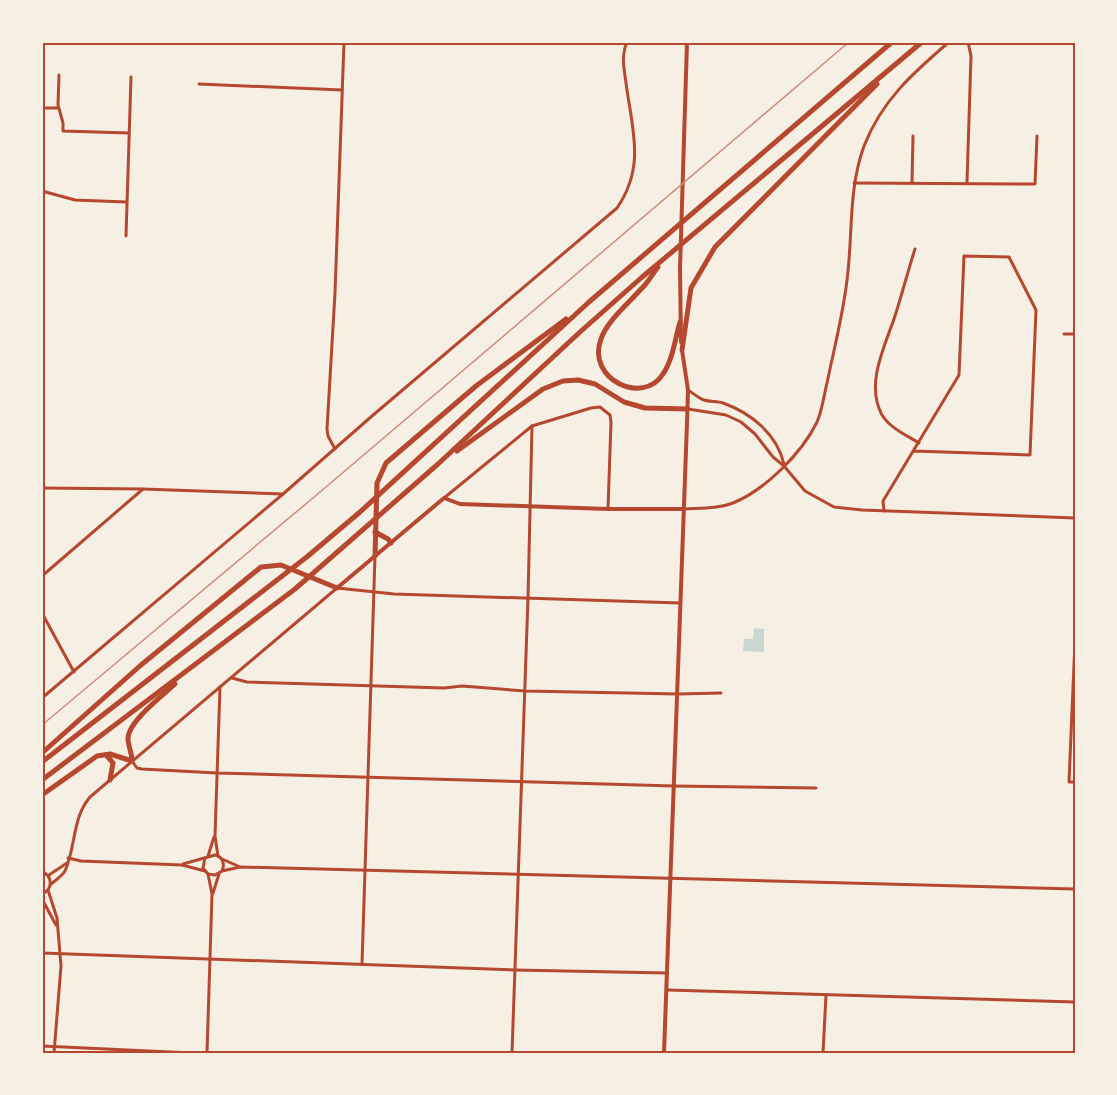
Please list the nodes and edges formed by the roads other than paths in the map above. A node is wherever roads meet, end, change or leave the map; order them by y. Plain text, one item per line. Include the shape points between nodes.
1 (344, 42) edge
2 (627, 42) edge
3 (687, 42) edge
4 (892, 42) edge
5 (922, 42) edge
6 (949, 42) edge
7 (968, 42) edge
8 (899, 61) junction
9 (59, 75) dead end
10 (131, 77) dead end
11 (199, 84) dead end
12 (342, 90) junction
13 (42, 108) edge
14 (58, 108) junction
15 (129, 133) junction
16 (913, 136) dead end
17 (1037, 136) dead end
18 (912, 182) junction
19 (966, 182) junction
20 (854, 183) junction
21 (42, 191) edge
22 (127, 202) junction
23 (126, 236) dead end
24 (915, 249) dead end
25 (662, 260) junction
26 (589, 302) junction
27 (680, 322) junction
28 (1064, 334) dead end
29 (1075, 334) edge
30 (682, 350) junction
31 (688, 390) junction
32 (688, 409) junction
33 (532, 426) junction
34 (918, 443) junction
35 (336, 450) junction
36 (914, 451) junction
37 (438, 464) junction
38 (784, 466) junction
39 (42, 488) edge
40 (143, 489) junction
41 (283, 494) junction
42 (444, 498) junction
43 (531, 506) junction
44 (608, 509) junction
45 (684, 509) junction
46 (884, 511) junction
47 (1075, 518) edge
48 (375, 531) junction
49 (391, 543) junction
50 (375, 556) junction
51 (42, 576) edge
52 (337, 588) junction
53 (374, 592) junction
54 (528, 598) junction
55 (682, 603) junction
56 (42, 613) edge
57 (1075, 641) edge
58 (197, 663) junction
59 (74, 672) junction
60 (232, 678) junction
61 (372, 686) junction
62 (220, 687) junction
63 (525, 691) junction
64 (721, 693) dead end
65 (678, 694) junction
66 (42, 698) edge
67 (1073, 711) edge
68 (42, 753) edge
69 (103, 755) junction
70 (132, 761) junction
71 (42, 762) edge
72 (217, 773) junction
73 (369, 778) junction
74 (42, 780) edge
75 (110, 780) junction
76 (522, 782) junction
77 (1075, 782) edge
78 (674, 786) junction
79 (816, 788) dead end
80 (42, 795) edge
81 (215, 836) junction
82 (218, 856) junction
83 (207, 857) junction
84 (222, 859) junction
85 (67, 860) junction
86 (182, 865) junction
87 (240, 867) junction
88 (365, 870) junction
89 (42, 871) edge
90 (206, 872) junction
91 (220, 873) junction
92 (518, 874) junction
93 (48, 875) junction
94 (670, 877) junction
95 (51, 884) junction
96 (1075, 889) edge
97 (48, 890) junction
98 (42, 894) edge
99 (212, 894) junction
100 (42, 899) edge
101 (57, 927) junction
102 (42, 953) edge
103 (60, 953) junction
104 (210, 959) junction
105 (362, 964) junction
106 (514, 970) junction
107 (668, 973) junction
108 (667, 990) junction
109 (826, 995) junction
110 (1075, 1002) edge
111 (42, 1046) edge
112 (55, 1047) junction
113 (54, 1053) edge
114 (192, 1053) edge
115 (207, 1053) edge
116 (512, 1053) edge
117 (664, 1053) edge
118 (823, 1053) edge

1 - 12 street
2 - 35 street via 623,59 635,163 630,186 617,208
3 - 27 main road
4 - 26 highway
5 - 8 highway
6 - 20 street via 911,74 885,105 864,145
7 - 19 street via 971,56
8 - 25 highway
8 - 30 highway via 716,247 691,288
9 - 14 street
10 - 15 street
11 - 12 street
12 - 35 street via 327,429
13 - 14 street
14 - 15 street via 63,131
15 - 22 street
16 - 18 street
17 - 19 street via 1035,183
18 - 19 street
18 - 20 street
20 - 38 street via 847,279 818,420 805,443
21 - 22 street via 75,200
22 - 23 street
24 - 34 street via 878,363 876,391 885,419
25 - 27 highway via 602,336 599,359 605,372 619,385 629,387 658,381 667,366
25 - 37 highway
26 - 48 highway via 476,386 386,463 377,483
26 - 71 highway via 308,556
27 - 30 main road
28 - 29 street
30 - 31 main road
31 - 32 main road
31 - 38 street via 705,401 720,402 741,411 761,425 780,449
32 - 37 highway via 645,408 624,402 595,384 563,381 543,389
32 - 38 street via 726,415 741,422
32 - 45 main road
33 - 42 street
33 - 43 street
33 - 44 street via 591,408 600,407 610,415
34 - 36 street
34 - 36 street via 959,375 964,256 1009,257 1036,310 1029,455
35 - 41 street
36 - 46 street via 883,501
37 - 58 highway via 295,589
38 - 45 street via 763,485 733,503
38 - 46 street via 805,491 823,503
39 - 40 street
40 - 41 street
40 - 51 street
41 - 59 street
42 - 43 main road via 460,504
42 - 49 main road
43 - 44 main road
43 - 54 street
44 - 45 main road
45 - 55 main road
46 - 47 street
48 - 49 highway
48 - 50 highway
49 - 50 main road
50 - 52 main road
50 - 53 street
52 - 53 street
52 - 60 street
52 - 68 highway via 281,565 261,567
53 - 54 street
53 - 61 street
54 - 55 street
54 - 63 street
55 - 65 main road
56 - 59 street
57 - 67 street
58 - 70 highway via 133,725 128,739
58 - 74 highway
59 - 66 street
60 - 61 street via 247,682
60 - 62 street
61 - 63 street
61 - 73 street
62 - 70 street
62 - 72 street
63 - 65 street
63 - 76 street
64 - 65 street
65 - 78 main road
67 - 77 street via 1069,782
69 - 70 highway
69 - 75 highway via 114,763
69 - 80 highway via 89,760
70 - 72 street via 142,769
70 - 75 street
72 - 73 street
72 - 81 street
73 - 76 street
73 - 88 street
75 - 85 street via 82,807
76 - 78 street
76 - 92 street
78 - 79 street
78 - 94 main road
81 - 82 street
81 - 83 street
82 - 83 street
82 - 84 street
83 - 86 street
83 - 90 street via 203,865
84 - 87 street
84 - 91 street
85 - 86 street
85 - 93 street
85 - 95 street via 65,871
86 - 90 street
87 - 88 street
87 - 91 street
88 - 92 street
88 - 105 street
89 - 93 street
90 - 91 street
90 - 99 street
91 - 99 street
92 - 94 street
92 - 106 street
93 - 95 street
94 - 96 street
94 - 107 main road
95 - 97 street
97 - 98 street
97 - 101 street
99 - 104 street
100 - 101 street
101 - 103 street
102 - 103 street
103 - 104 street
103 - 112 street
104 - 105 street
104 - 115 street
105 - 106 street
106 - 107 street
106 - 116 street
107 - 108 main road
108 - 109 street
108 - 117 main road
109 - 110 street
109 - 118 street
111 - 112 street
112 - 113 street
112 - 114 street

